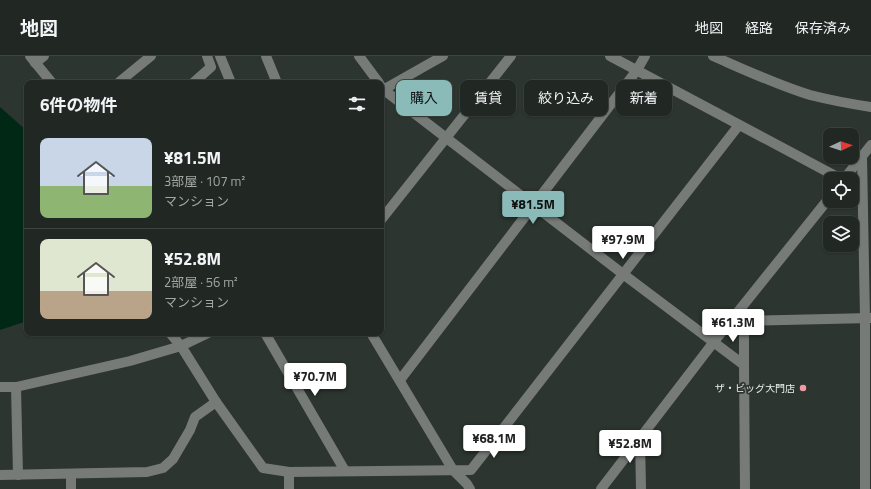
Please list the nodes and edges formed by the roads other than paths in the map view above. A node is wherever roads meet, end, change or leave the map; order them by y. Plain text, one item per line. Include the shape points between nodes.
1 (44, 56) edge
2 (151, 56) edge
3 (207, 56) edge
4 (220, 56) edge
5 (266, 56) edge
6 (359, 56) edge
7 (443, 56) edge
8 (511, 56) edge
9 (610, 56) edge
10 (645, 56) edge
11 (713, 56) edge
12 (33, 60) edge
13 (637, 70) junction
14 (230, 79) edge
15 (50, 80) edge
16 (122, 80) edge
17 (197, 80) edge
18 (276, 80) edge
19 (376, 80) edge
20 (384, 86) edge
21 (384, 90) edge
22 (871, 107) edge
23 (739, 125) junction
24 (447, 137) junction
25 (871, 145) edge
26 (862, 156) junction
27 (830, 172) edge
28 (849, 172) edge
29 (535, 206) junction
30 (823, 206) edge
31 (384, 216) edge
32 (623, 274) junction
33 (740, 318) junction
34 (868, 318) edge
35 (173, 336) edge
36 (202, 336) edge
37 (268, 336) edge
38 (373, 336) edge
39 (713, 343) junction
40 (181, 346) junction
41 (744, 365) junction
42 (400, 380) junction
43 (0, 387) edge
44 (16, 387) junction
45 (216, 402) junction
46 (640, 438) junction
47 (453, 470) junction
48 (345, 471) junction
49 (289, 472) junction
50 (71, 474) junction
51 (0, 475) edge
52 (18, 475) junction
53 (71, 489) edge
54 (289, 489) edge
55 (470, 489) edge
56 (600, 489) edge
57 (641, 489) edge
58 (745, 489) edge
59 (865, 489) edge

1 - 12 street
2 - 16 street
3 - 17 street via 211,68
4 - 14 street
5 - 18 street
6 - 19 street
7 - 20 street
8 - 24 street
9 - 13 street
10 - 13 street
11 - 22 street via 810,95
12 - 15 street
13 - 23 street
13 - 29 street
21 - 24 street
23 - 27 street
23 - 32 street
24 - 29 street
24 - 31 street
25 - 26 street
26 - 28 street
26 - 34 street
29 - 32 street
29 - 42 street
30 - 33 street
32 - 39 street
32 - 47 street via 471,470
33 - 34 street
33 - 39 street
33 - 41 street
34 - 59 street
35 - 40 street
36 - 40 street
37 - 48 street
38 - 42 street
39 - 41 street
39 - 46 street
40 - 44 street via 130,361
40 - 45 street
41 - 58 street
42 - 47 street
43 - 44 street
44 - 52 street
45 - 49 street via 263,468
45 - 50 street via 196,417 172,459 163,468 147,472
46 - 56 street
46 - 57 street
47 - 48 street
47 - 55 street
48 - 49 street
49 - 54 street
50 - 52 street
50 - 53 street
51 - 52 street

